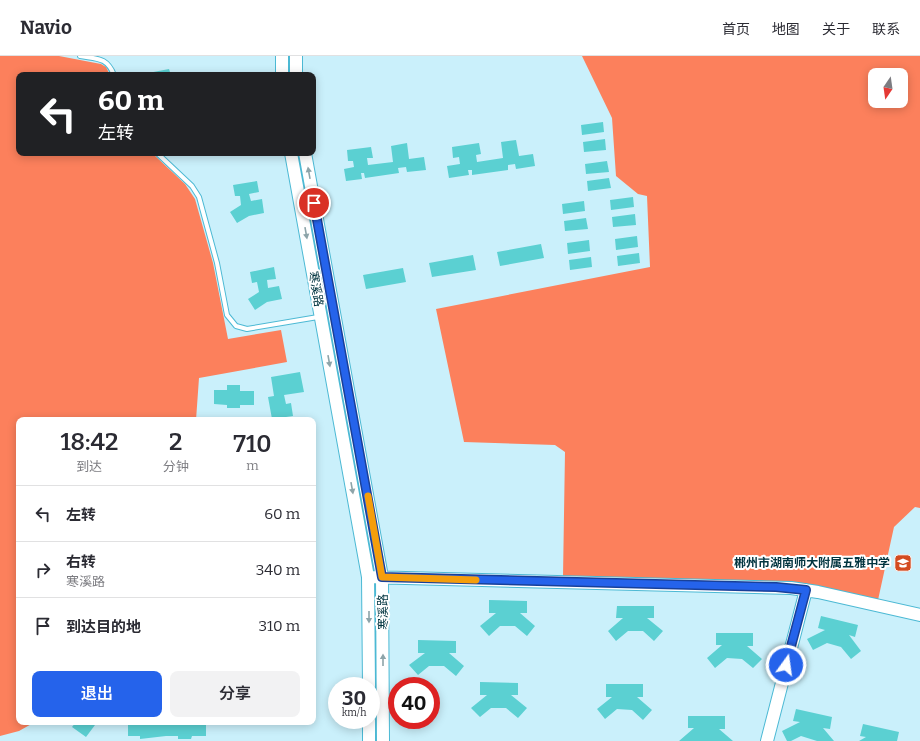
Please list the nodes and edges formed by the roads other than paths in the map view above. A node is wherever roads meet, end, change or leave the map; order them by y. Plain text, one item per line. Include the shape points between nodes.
1 (80, 56) edge
2 (282, 56) edge
3 (296, 56) edge
4 (113, 72) edge
5 (282, 72) edge
6 (296, 72) edge
7 (160, 156) edge
8 (292, 156) edge
9 (306, 156) edge
10 (321, 316) junction
11 (368, 577) junction
12 (382, 577) junction
13 (806, 590) junction
14 (920, 615) edge
15 (369, 677) edge
16 (369, 729) edge
17 (369, 741) edge
18 (383, 741) edge
19 (767, 741) edge

1 - 4 lane via 105,61
2 - 5 main road
3 - 6 main road
7 - 10 lane via 192,186 199,197 217,262 227,314 233,324 247,329
8 -> 10 main road, 寒溪路
12 -> 9 main road, 寒溪路
10 -> 11 main road, 寒溪路
11 - 12 main road
11 -> 15 main road, 寒溪路
12 - 13 main road via 776,587
18 -> 12 main road, 寒溪路
13 - 14 main road
13 - 19 main road
16 - 17 main road

